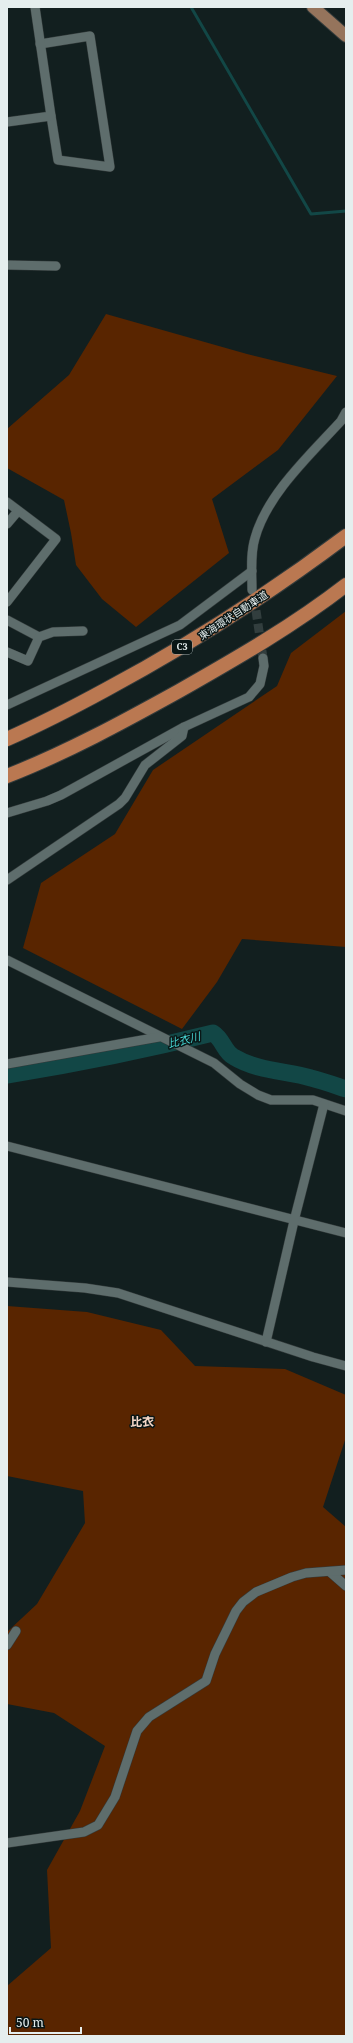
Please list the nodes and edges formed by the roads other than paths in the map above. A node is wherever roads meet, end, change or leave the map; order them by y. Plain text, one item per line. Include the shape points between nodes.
1 (35, 7) edge
2 (313, 7) edge
3 (346, 36) edge
4 (40, 44) junction
5 (51, 116) junction
6 (7, 122) edge
7 (7, 265) edge
8 (56, 266) dead end
9 (346, 412) edge
10 (7, 502) edge
11 (18, 511) junction
12 (7, 524) edge
13 (346, 536) edge
14 (252, 571) junction
15 (346, 585) edge
16 (252, 590) tunnel mouth
17 (7, 602) edge
18 (7, 620) edge
19 (83, 631) dead end
20 (39, 636) junction
21 (7, 652) edge
22 (263, 658) tunnel mouth
23 (7, 705) edge
24 (184, 727) junction
25 (7, 739) edge
26 (7, 776) edge
27 (7, 813) edge
28 (7, 880) edge
29 (7, 960) edge
30 (159, 1037) junction
31 (7, 1064) edge
32 (324, 1104) junction
33 (346, 1112) edge
34 (7, 1146) edge
35 (294, 1220) junction
36 (346, 1233) edge
37 (7, 1282) edge
38 (266, 1342) junction
39 (346, 1366) edge
40 (346, 1570) edge
41 (330, 1572) junction
42 (346, 1586) edge
43 (16, 1631) dead end
44 (7, 1645) edge
45 (7, 1843) edge

1 - 4 street
2 - 3 main road
4 - 5 street
4 - 5 street via 90,36 110,167 58,160
5 - 6 street
7 - 8 street
9 - 14 street via 264,513 254,539
10 - 11 street
11 - 12 street
11 - 17 street via 56,539
13 - 25 highway, 東海環状自動車道 / C3 via 299,571 192,642 62,714
14 - 16 street
14 - 23 street via 180,625
15 - 26 highway via 285,629 246,653 149,707
18 - 20 street
19 - 20 street via 53,632
20 - 21 street via 28,661
22 - 24 street via 260,684 249,697
24 - 27 street via 61,795
24 - 28 street via 182,736 145,765 119,804
29 - 30 street
30 - 31 street
30 - 32 street via 214,1063 258,1095 271,1100 313,1100
32 - 33 street
32 - 35 street
34 - 35 street
35 - 36 street
35 - 38 street
37 - 38 street via 118,1293
38 - 39 street
40 - 41 street
41 - 42 street
41 - 45 street via 306,1573 292,1577 256,1592 244,1602 236,1611 206,1681 149,1717 137,1731 114,1797 98,1825 84,1832
43 - 44 street

